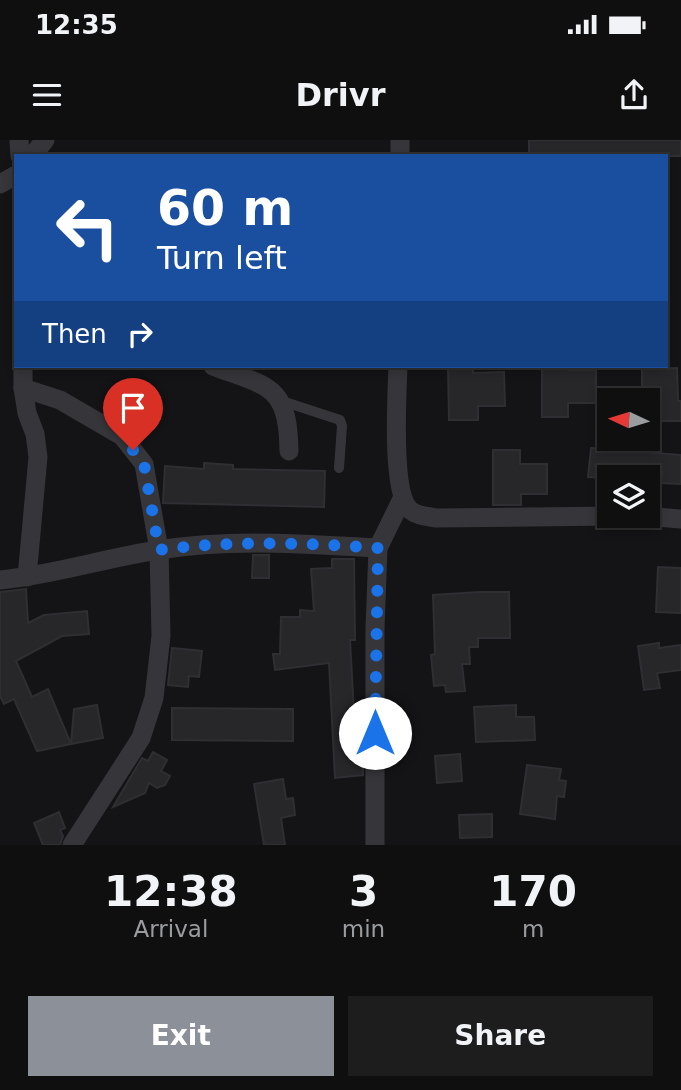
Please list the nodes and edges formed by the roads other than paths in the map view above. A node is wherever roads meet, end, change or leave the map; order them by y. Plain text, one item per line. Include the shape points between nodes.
1 (45, 140) edge
2 (34, 154) edge
3 (23, 368) edge
4 (218, 368) edge
5 (398, 368) edge
6 (23, 388) junction
7 (281, 400) junction
8 (289, 451) dead end
9 (339, 468) dead end
10 (402, 499) junction
11 (597, 516) edge
12 (660, 517) edge
13 (681, 519) edge
14 (378, 548) junction
15 (159, 550) junction
16 (27, 577) junction
17 (0, 580) edge
18 (72, 845) edge
19 (375, 845) edge

1 - 2 street
3 - 6 street
4 - 7 street via 256,382
5 - 10 street via 397,459
6 - 15 street via 60,400 122,436 144,464
6 - 16 street via 38,457
7 - 8 street
7 - 9 lane via 340,420
10 - 11 street via 410,509 436,518
10 - 14 street
12 - 13 street
14 - 15 street via 270,542
14 - 19 street
15 - 16 street
15 - 18 street via 161,636 154,698 141,738
16 - 17 street

